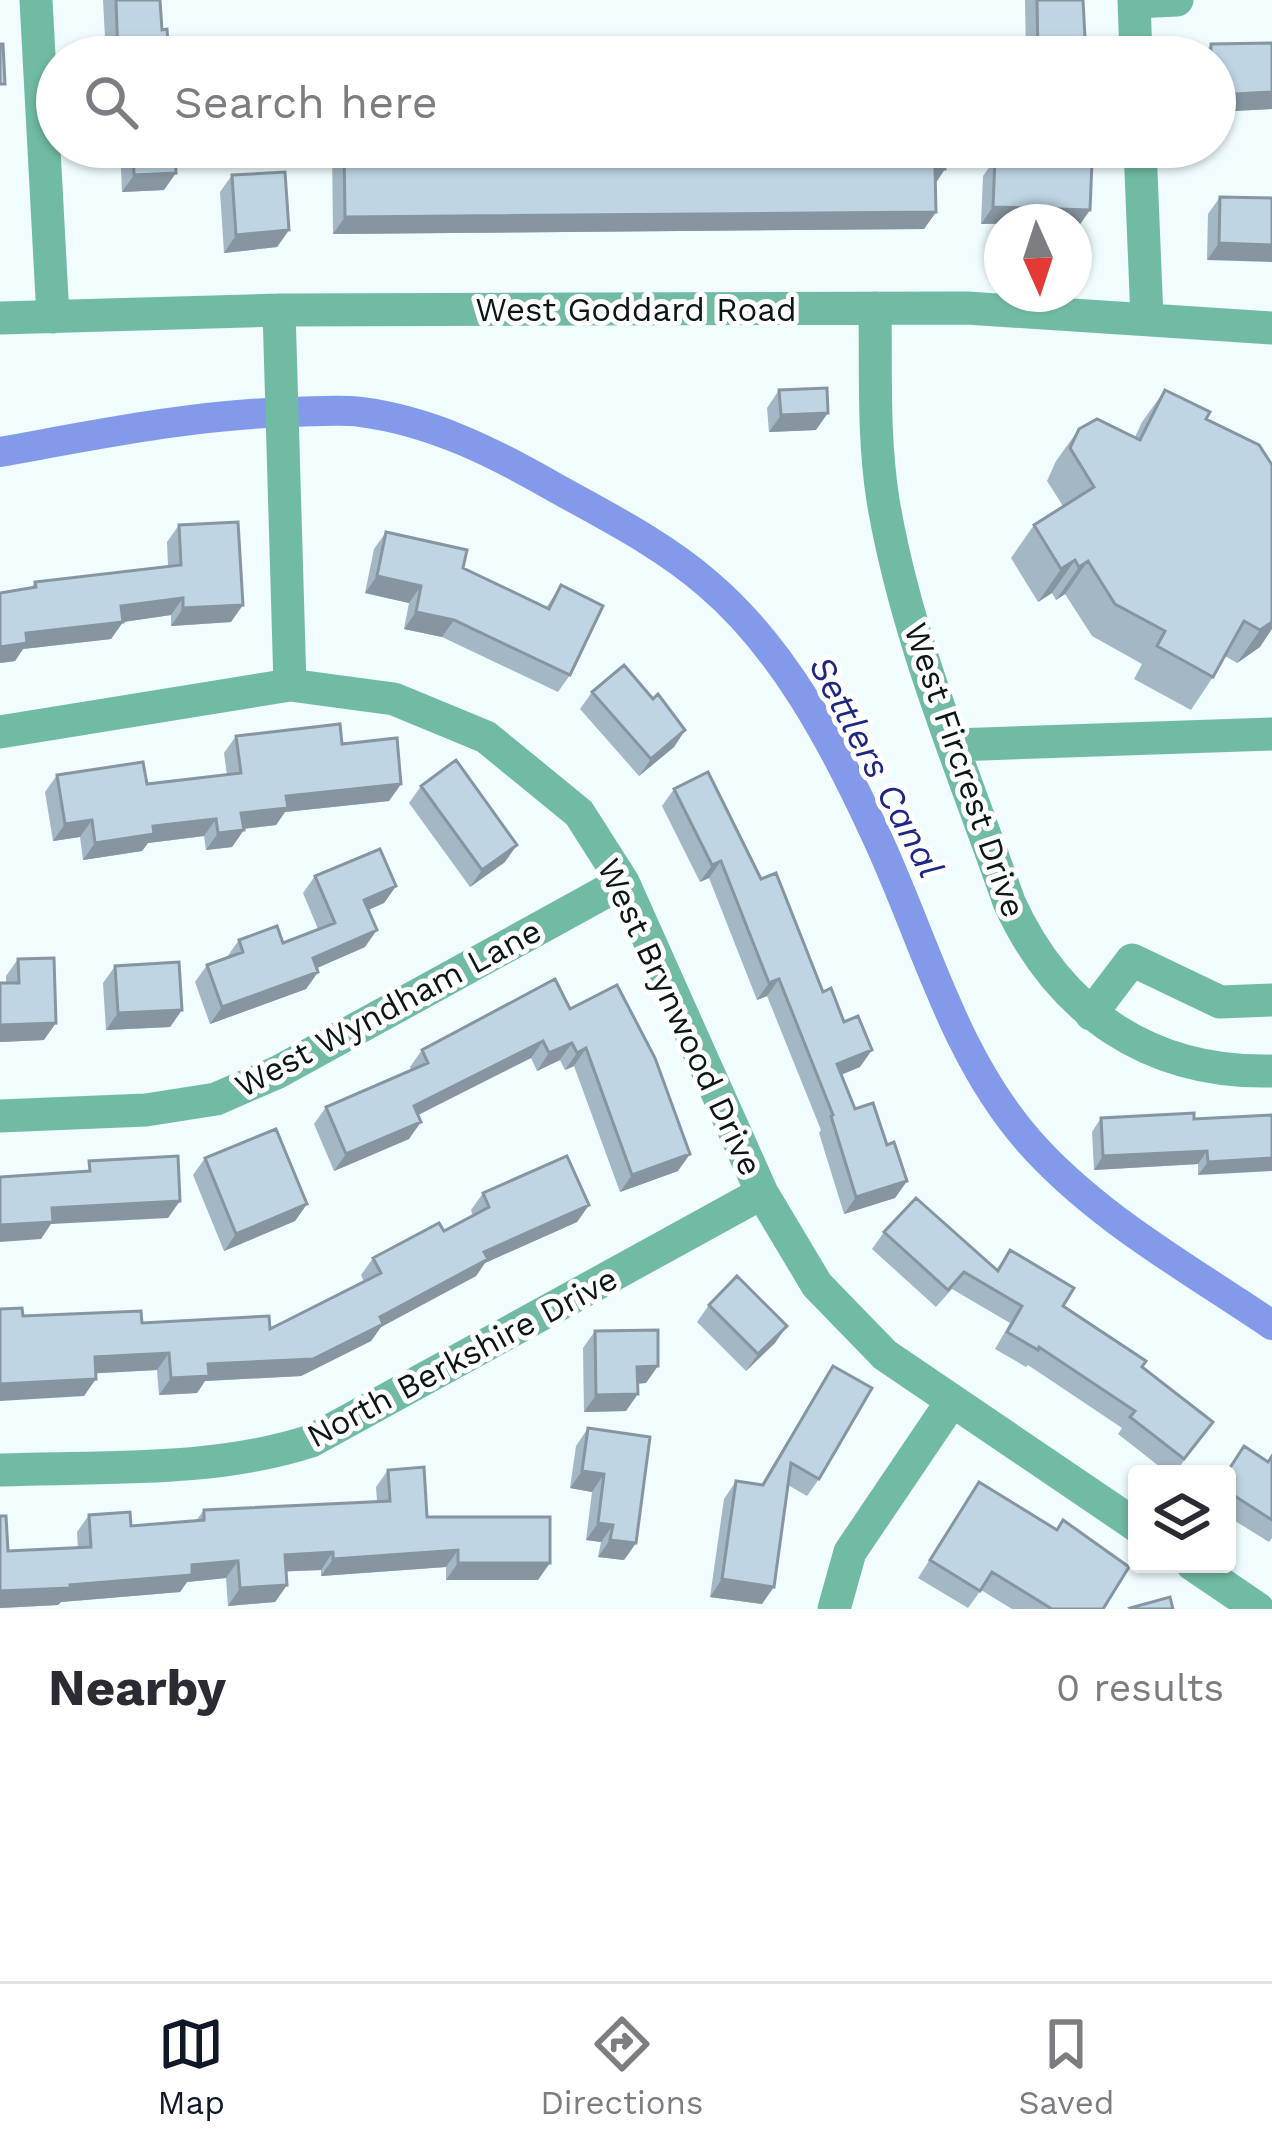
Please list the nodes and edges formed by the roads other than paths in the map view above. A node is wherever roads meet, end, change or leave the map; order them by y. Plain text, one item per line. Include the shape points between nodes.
1 (35, 0) edge
2 (1177, 0) edge
3 (1134, 1) edge
4 (37, 36) edge
5 (1135, 36) edge
6 (45, 168) edge
7 (1141, 168) edge
8 (875, 308) junction
9 (280, 310) junction
10 (53, 317) junction
11 (0, 318) edge
12 (1148, 319) junction
13 (1272, 328) edge
14 (290, 685) junction
15 (0, 732) edge
16 (1272, 734) edge
17 (955, 745) junction
18 (623, 882) junction
19 (1272, 1000) edge
20 (1091, 1014) junction
21 (1272, 1071) edge
22 (0, 1116) edge
23 (762, 1193) junction
24 (952, 1401) junction
25 (0, 1470) edge
26 (1128, 1520) edge
27 (1205, 1573) edge
28 (834, 1609) edge
29 (1258, 1609) edge

1 - 4 street
2 - 3 street
3 - 5 street
6 - 10 street
7 - 12 street
8 - 9 street, West Goddard Road
8 - 12 street, West Goddard Road
8 - 17 street, West Fircrest Drive via 886,516 911,621
9 - 10 street, West Goddard Road
9 - 14 street
10 - 11 street, West Goddard Road
12 - 13 street, West Goddard Road
14 - 15 street, West Brynwood Drive
14 - 18 street, West Brynwood Drive via 394,699 486,736 579,813
16 - 17 street
17 - 20 street, West Fircrest Drive via 1027,942
18 - 22 street, West Wyndham Lane via 217,1100
18 - 23 street, West Brynwood Drive
19 - 20 street via 1220,1002 1132,960
20 - 21 street, West Fircrest Drive via 1175,1060
23 - 24 street, West Brynwood Drive via 817,1285 885,1355
23 - 25 street, North Berkshire Drive via 310,1441 218,1461
24 - 26 street, West Brynwood Drive
24 - 28 street via 850,1552
27 - 29 street

